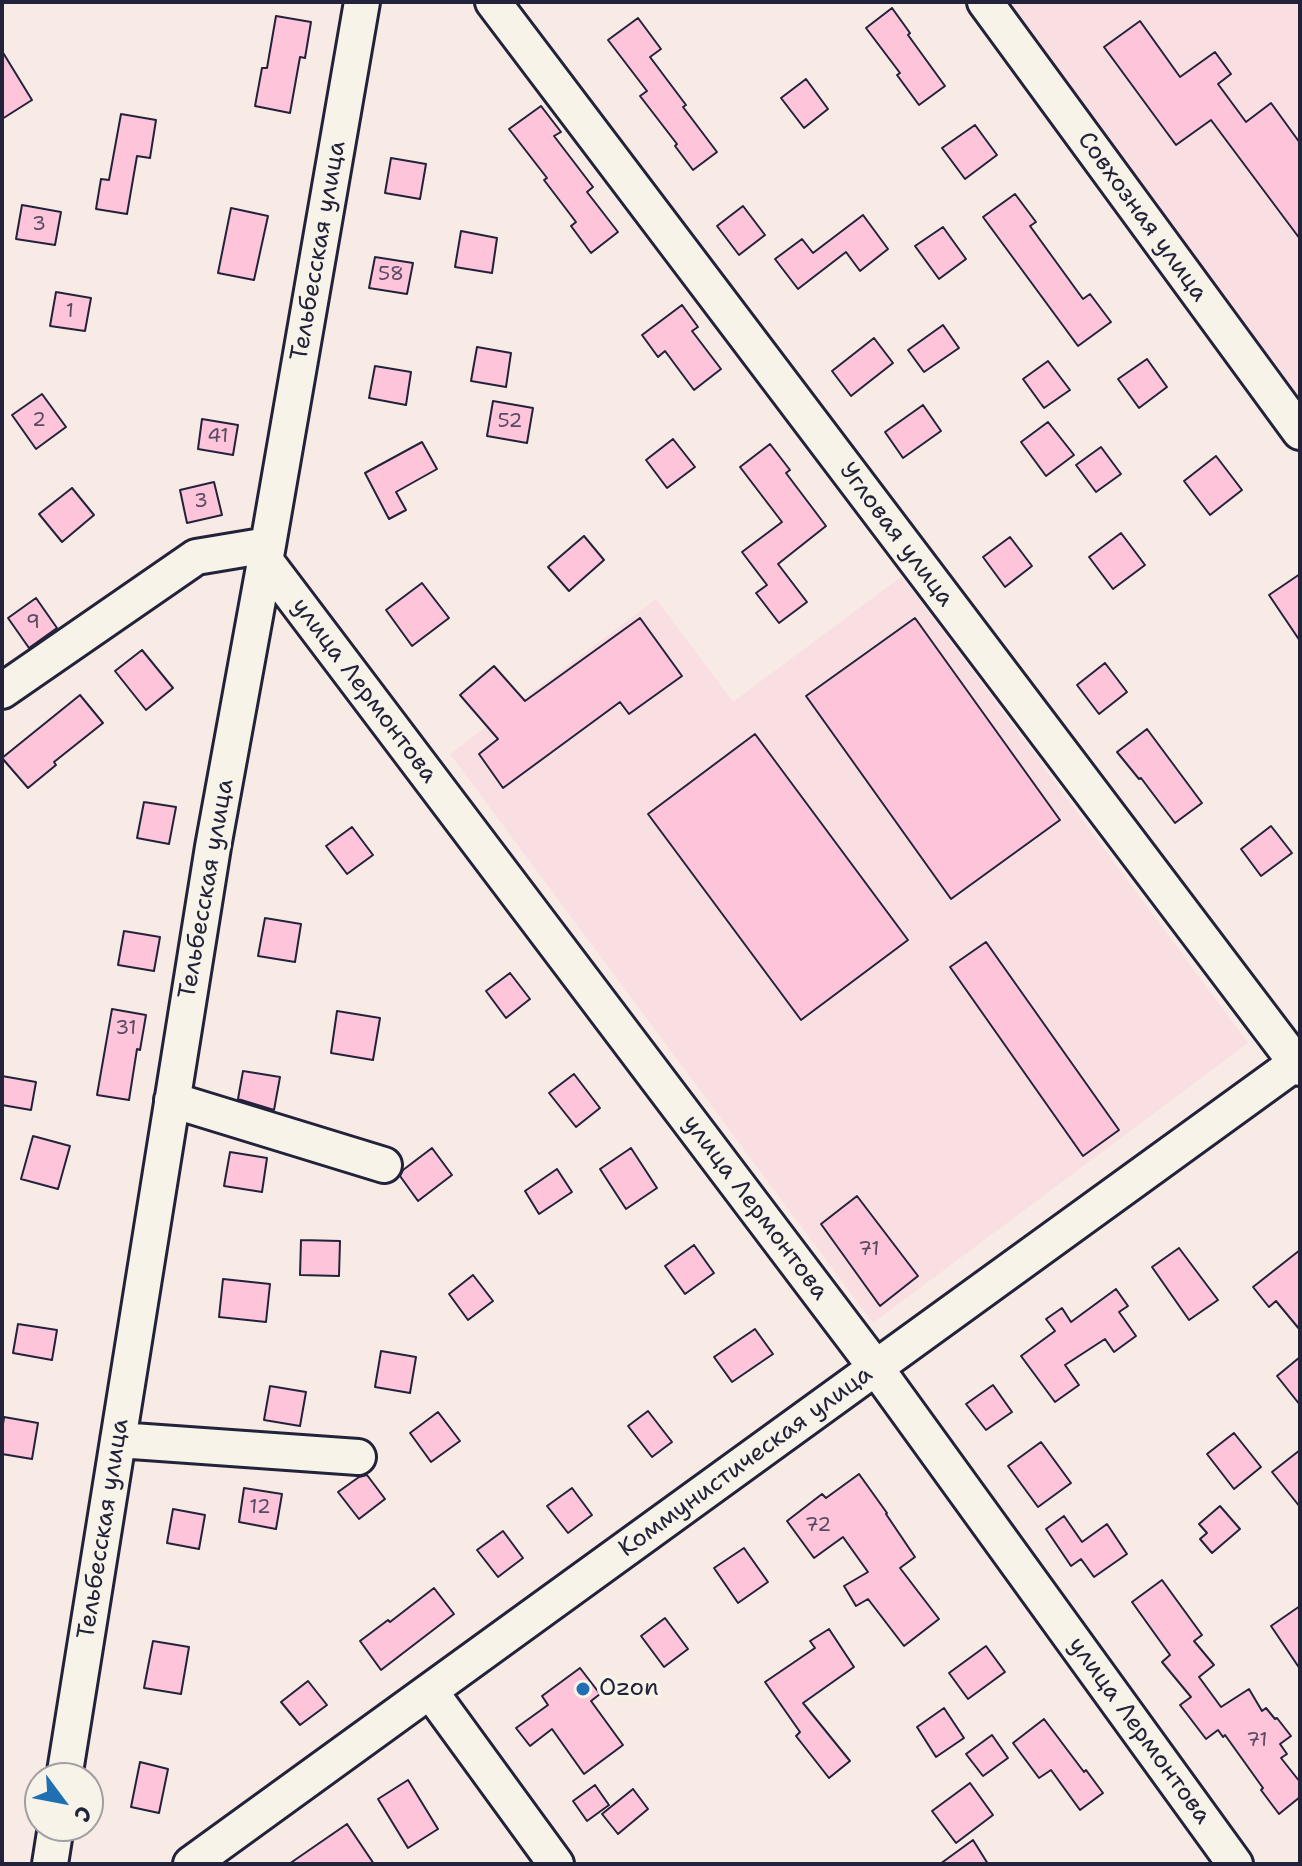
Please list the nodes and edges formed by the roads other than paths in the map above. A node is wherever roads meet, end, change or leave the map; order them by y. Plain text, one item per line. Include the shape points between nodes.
1 (362, 2) edge
2 (493, 2) edge
3 (985, 2) edge
4 (1300, 432) edge
5 (266, 552) junction
6 (2, 691) edge
7 (1299, 1064) edge
8 (172, 1100) junction
9 (384, 1165) dead end
10 (876, 1368) junction
11 (118, 1440) junction
12 (358, 1457) dead end
13 (430, 1691) junction
14 (67, 1762) edge
15 (53, 1842) edge
16 (50, 1864) edge
17 (191, 1864) edge
18 (556, 1864) edge
19 (1235, 1864) edge

1 - 5 street, Тельбесская улица
2 - 7 street, Угловая улица
3 - 4 street, Совхозная улица
5 - 6 street via 196,557
5 - 8 street, Тельбесская улица
5 - 10 street, улица Лермонтова
7 - 10 street, Коммунистическая улица
8 - 9 street
8 - 11 street, Тельбесская улица
10 - 13 street, Коммунистическая улица
10 - 19 street, улица Лермонтова
11 - 12 street
11 - 14 street, Тельбесская улица
13 - 17 street, Коммунистическая улица
13 - 18 street
15 - 16 street

